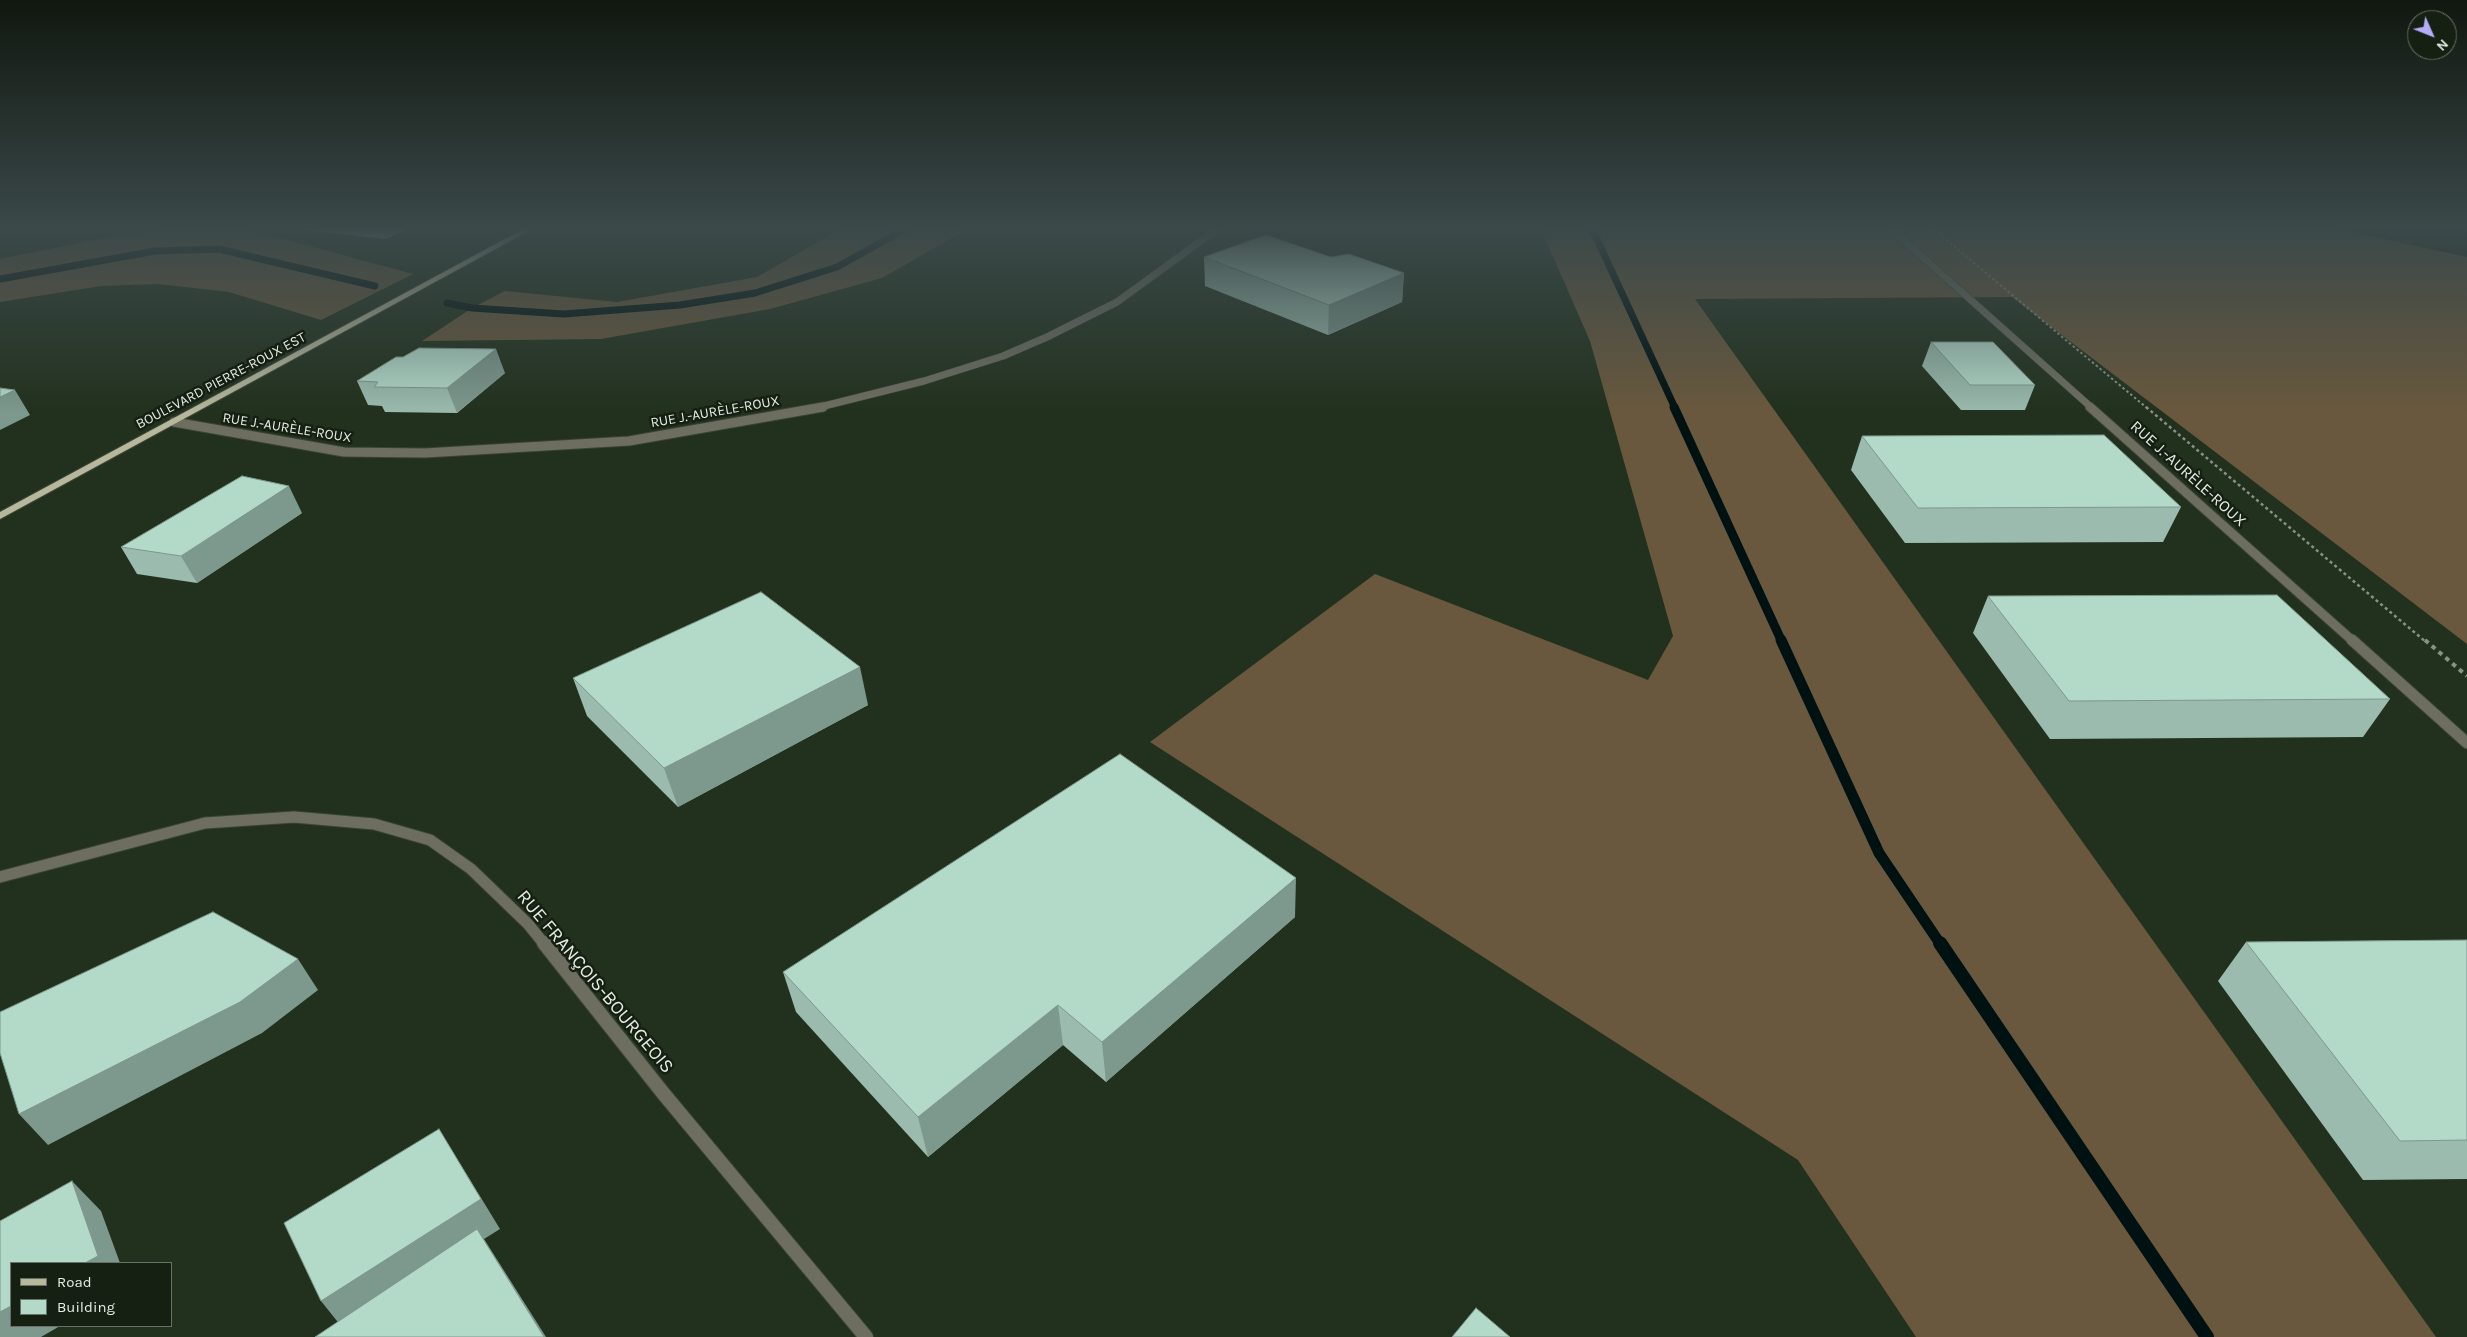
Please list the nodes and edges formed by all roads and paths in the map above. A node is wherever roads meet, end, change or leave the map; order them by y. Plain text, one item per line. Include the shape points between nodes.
1 (419, 289) edge
2 (1134, 289) edge
3 (1959, 289) edge
4 (2005, 289) edge
5 (174, 422) junction
6 (0, 516) edge
7 (2467, 676) edge
8 (2467, 743) edge
9 (0, 877) edge
10 (866, 1337) edge

1 - 5 main road, BOULEVARD PIERRE-ROUX EST
2 - 5 street, RUE J.-AURÈLE-ROUX via 1117,302 1047,337 1002,356 924,381 822,407 629,441 425,452 344,452
3 - 8 street, RUE J.-AURÈLE-ROUX
4 - 7 path
5 - 6 main road, BOULEVARD PIERRE-ROUX EST
9 - 10 street, RUE FRANÇOIS-BOURGEOIS via 205,822 294,817 374,824 430,840 471,868 528,924 663,1093

